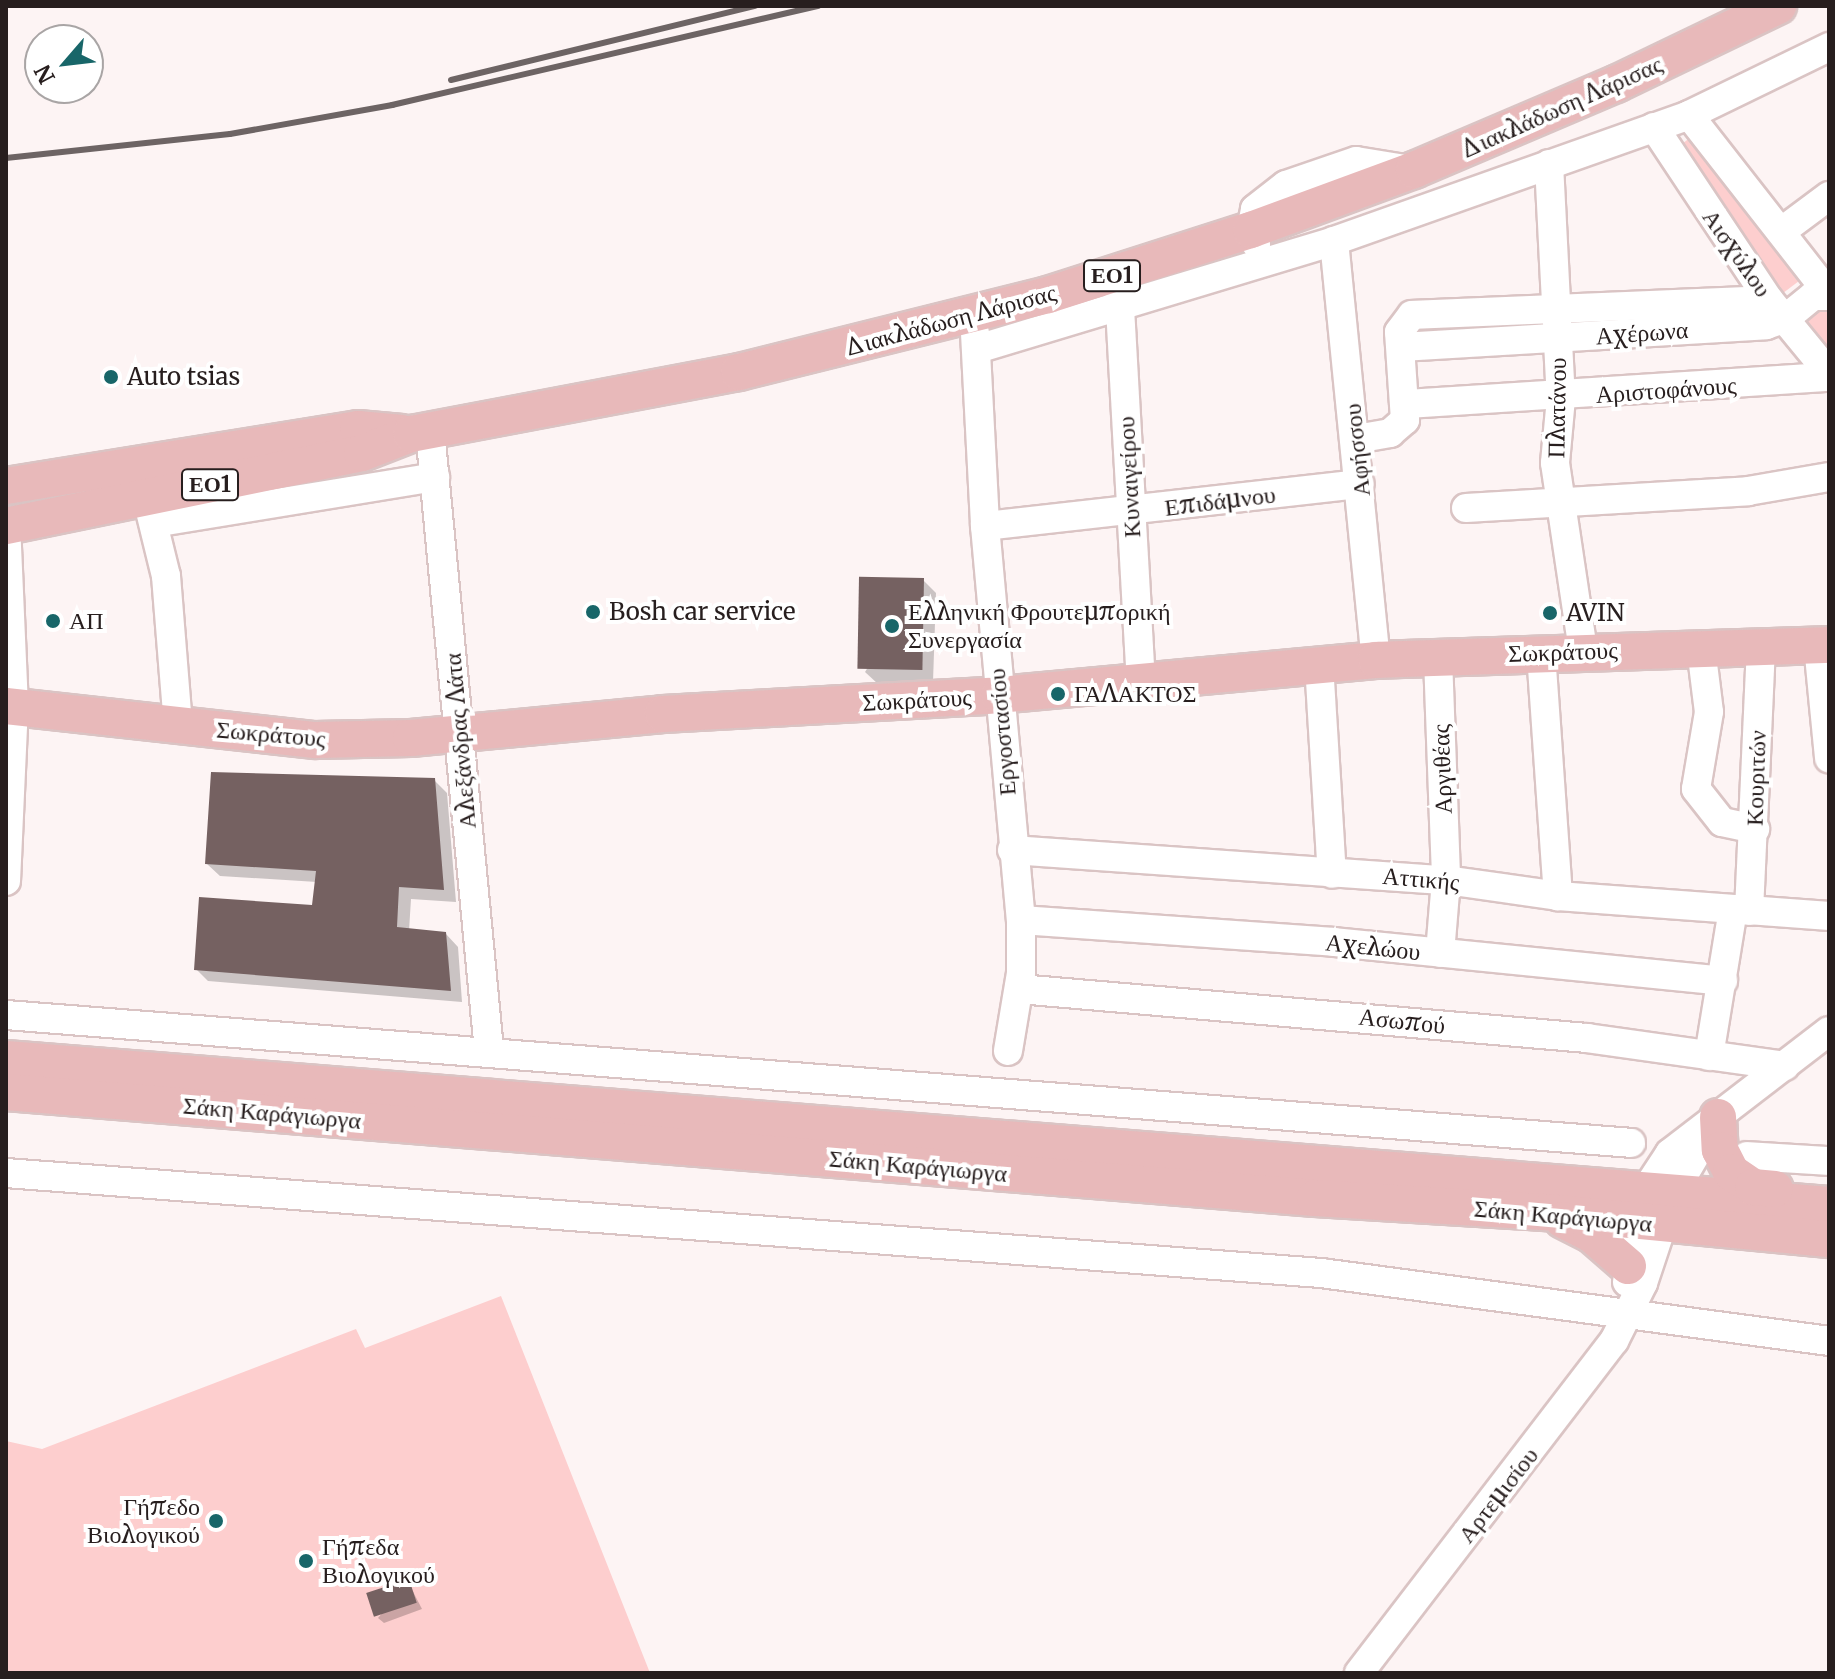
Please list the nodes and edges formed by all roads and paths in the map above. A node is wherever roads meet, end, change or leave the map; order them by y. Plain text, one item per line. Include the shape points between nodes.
1 (1778, 6) edge
2 (1829, 47) edge
3 (1689, 115) junction
4 (1654, 127) junction
5 (1549, 164) junction
6 (1829, 196) edge
7 (1782, 231) junction
8 (1334, 241) junction
9 (1257, 247) junction
10 (1119, 292) junction
11 (1829, 295) edge
12 (1557, 309) junction
13 (1777, 309) junction
14 (975, 333) junction
15 (1558, 338) junction
16 (1401, 347) junction
17 (1829, 375) edge
18 (1561, 398) junction
19 (1407, 404) junction
20 (421, 432) junction
21 (1356, 439) junction
22 (435, 477) junction
23 (1829, 477) edge
24 (1360, 484) junction
25 (6, 486) edge
26 (1560, 504) junction
27 (1466, 508) dead end
28 (150, 510) junction
29 (1131, 512) junction
30 (6, 526) edge
31 (985, 526) junction
32 (1761, 645) junction
33 (1823, 645) edge
34 (1701, 648) junction
35 (1583, 650) junction
36 (1541, 653) junction
37 (1438, 658) junction
38 (1376, 660) junction
39 (1319, 664) junction
40 (1141, 681) junction
41 (999, 695) junction
42 (10, 706) edge
43 (178, 724) junction
44 (459, 735) junction
45 (1829, 758) edge
46 (1755, 829) junction
47 (1012, 850) junction
48 (1332, 874) junction
49 (1446, 880) junction
50 (6, 881) edge
51 (1558, 896) junction
52 (1741, 911) junction
53 (1829, 916) edge
54 (1021, 920) junction
55 (1440, 953) junction
56 (1723, 981) junction
57 (1019, 989) junction
58 (6, 1015) edge
59 (1829, 1031) edge
60 (489, 1051) junction
61 (1008, 1051) dead end
62 (1709, 1056) junction
63 (6, 1059) edge
64 (1785, 1066) junction
65 (6, 1092) edge
66 (1718, 1117) junction
67 (1631, 1143) dead end
68 (1747, 1156) dead end
69 (1829, 1161) edge
70 (6, 1173) edge
71 (1813, 1204) edge
72 (1654, 1208) junction
73 (1547, 1212) junction
74 (1829, 1239) edge
75 (1628, 1266) junction
76 (1627, 1311) junction
77 (1829, 1341) edge
78 (1359, 1673) edge

1 - 9 main road, Διακλάδωση Λάρισας / ΕΟ1
2 - 3 street
3 - 4 street
3 - 7 street, Αισχύλου
4 - 5 street
4 - 13 street, Αισχύλου
5 - 8 street
5 - 12 street, Πλατάνου
6 - 7 street
7 - 11 street, Αισχύλου
8 - 9 street
8 - 21 street, Αφήσσου
9 - 10 main road, Διακλάδωση Λάρισας / ΕΟ1
10 - 14 main road, Διακλάδωση Λάρισας / ΕΟ1
10 - 29 street, Κυναιγείρου
11 - 13 street
12 - 13 street, Αχέρωνα
12 - 15 street, Πλατάνου
12 - 16 street, Αχέρωνα via 1420,313 1406,318 1399,332
13 - 15 street, Αχέρωνα via 1766,325
13 - 17 street, Αισχύλου
14 - 20 main road, Διακλάδωση Λάρισας / ΕΟ1
14 - 31 street, Εργοστασίου
15 - 16 street, Αχέρωνα
15 - 18 street, Πλατάνου
16 - 19 street
17 - 18 street, Αριστοφάνους
18 - 19 street, Αριστοφάνους
18 - 26 street, Πλατάνου via 1555,447
19 - 21 street via 1398,428
20 - 22 street, Αλεξάνδρας Λάτα
20 - 25 main road, Διακλάδωση Λάρισας / ΕΟ1 via 358,429
20 - 28 main road, Διακλάδωση Λάρισας / ΕΟ1
21 - 24 street, Αφήσσου
22 - 28 street
22 - 44 street, Αλεξάνδρας Λάτα
23 - 26 street via 1748,491
24 - 29 street, Επιδάμνου
24 - 38 street, Αφήσσου
26 - 27 street
26 - 35 street, Πλατάνου
28 - 30 main road, Διακλάδωση Λάρισας / ΕΟ1
28 - 43 street via 166,576
29 - 31 street, Επιδάμνου
29 - 40 street, Κυναιγείρου
30 - 42 street
31 - 41 street, Εργοστασίου
32 - 33 main road, Σωκράτους
32 - 34 main road, Σωκράτους
32 - 46 street, Κουριτών
33 - 45 street
34 - 35 main road, Σωκράτους
34 - 46 street via 1709,712 1696,789 1722,822
35 - 36 main road, Σωκράτους
36 - 37 main road, Σωκράτους
36 - 51 street
37 - 38 main road, Σωκράτους
37 - 49 street, Αργιθέας
38 - 39 main road, Σωκράτους
39 - 40 main road, Σωκράτους
39 - 48 street
40 - 41 main road, Σωκράτους
41 - 44 main road, Σωκράτους via 663,714
41 - 47 street, Εργοστασίου
42 - 43 main road, Σωκράτους
42 - 50 street
43 - 44 main road, Σωκράτους via 315,740
44 - 60 street, Αλεξάνδρας Λάτα
46 - 52 street, Κουριτών
47 - 48 street, Αττικής via 1125,854
47 - 54 street, Εργοστασίου
48 - 49 street, Αττικής
49 - 51 street, Αττικής
49 - 55 street, Αργιθέας
51 - 52 street, Αττικής
52 - 53 street, Αττικής
52 - 56 street, Κουριτών
54 - 55 street, Αχελώου
54 - 57 street, Εργοστασίου
55 - 56 street, Αχελώου
56 - 62 street, Κουριτών
57 - 61 street, Εργοστασίου
57 - 62 street, Ασωπού via 1587,1038
58 - 60 street
59 - 64 street
60 - 67 street
62 - 64 street, Ασωπού
63 - 72 main road, Σάκη Καράγιωργα
64 - 66 street
65 - 73 main road, Σάκη Καράγιωργα via 1315,1198
66 - 71 main road via 1720,1150 1736,1178
66 - 72 street via 1670,1153
68 - 69 street
70 - 76 street via 1321,1273
71 - 72 main road, Σάκη Καράγιωργα
72 - 73 main road, Σάκη Καράγιωργα
72 - 74 main road, Σάκη Καράγιωργα
72 - 75 street
72 - 76 street, Αρτεμισίου via 1643,1283
73 - 75 main road via 1591,1234
75 - 76 street
76 - 77 street
76 - 78 street, Αρτεμισίου via 1614,1341 1575,1396

